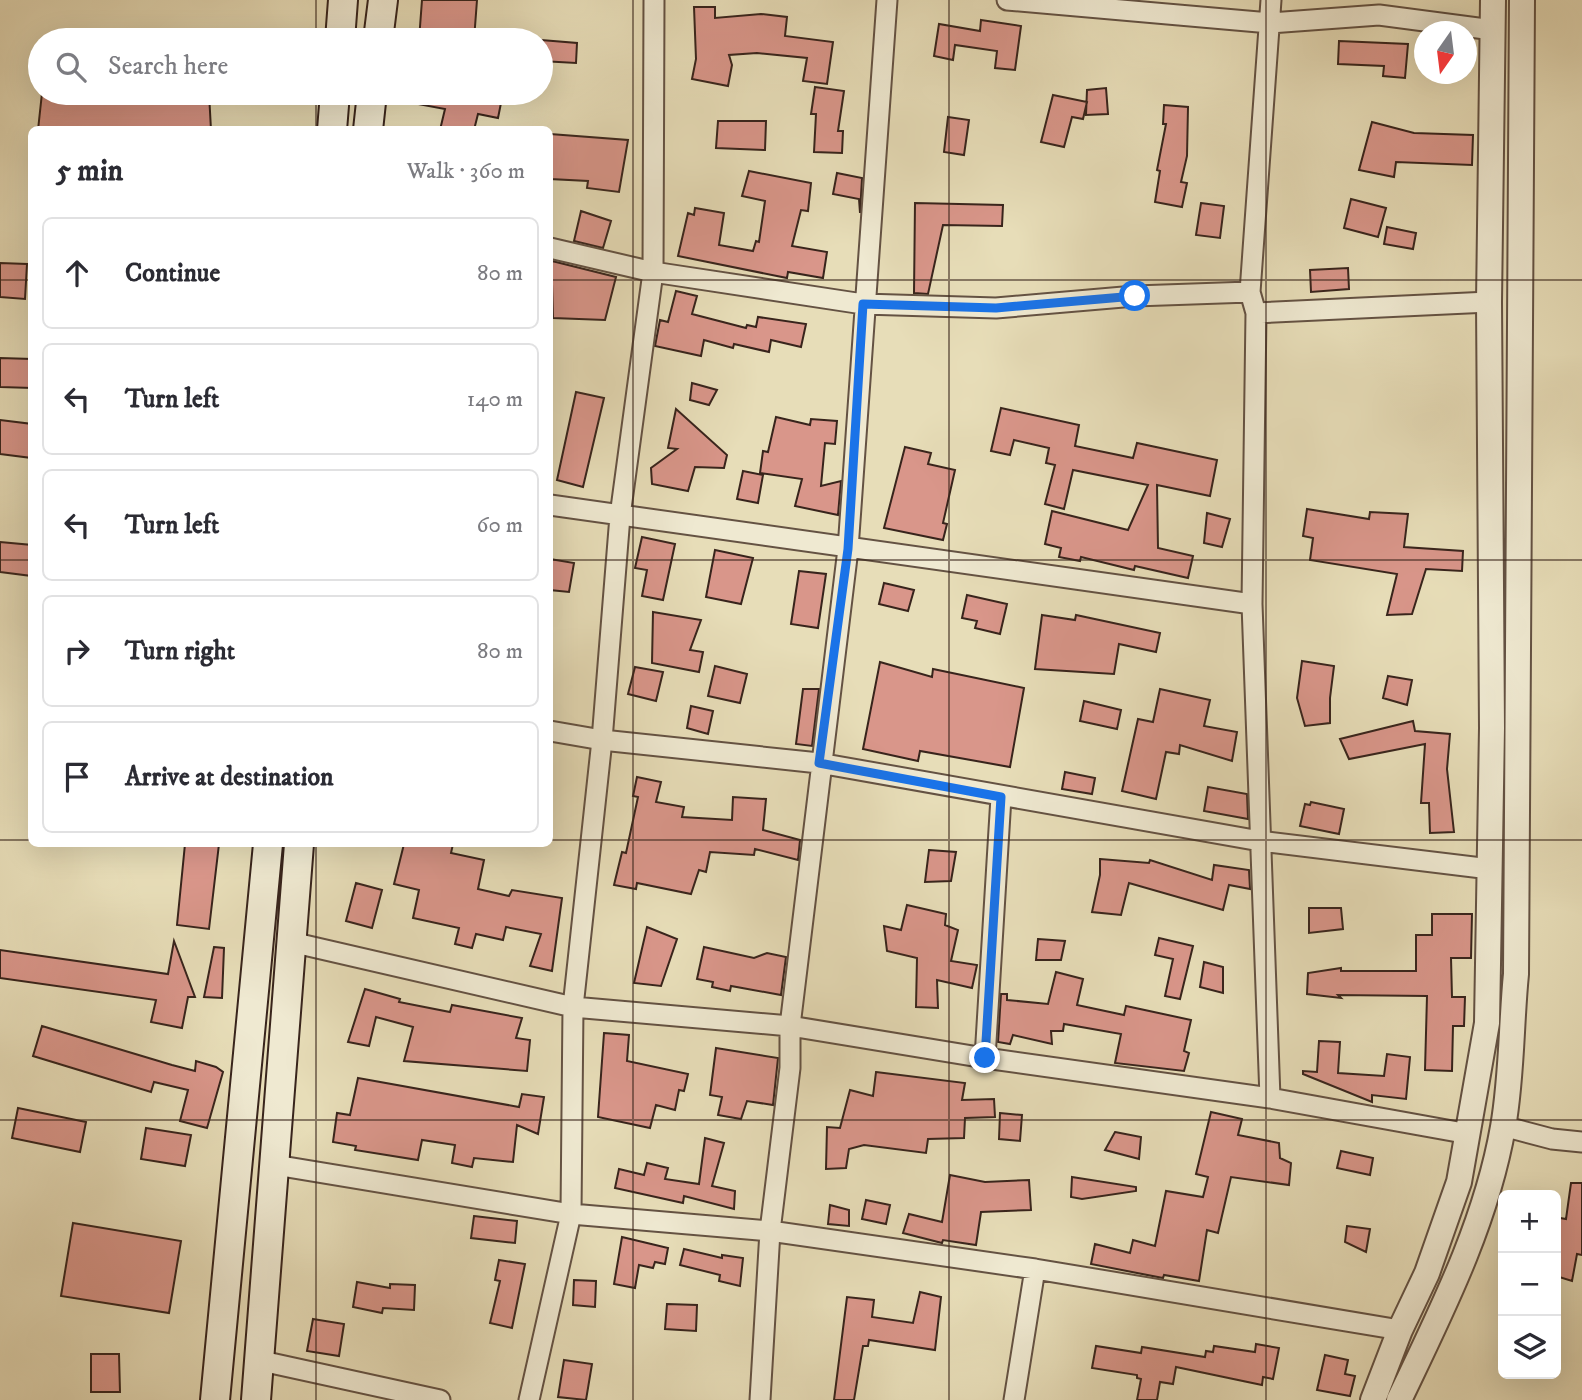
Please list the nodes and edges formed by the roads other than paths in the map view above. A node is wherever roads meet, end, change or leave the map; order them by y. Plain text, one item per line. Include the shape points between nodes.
1 (343, 0) edge
2 (383, 0) edge
3 (654, 0) edge
4 (887, 0) edge
5 (1007, 0) edge
6 (1271, 0) edge
7 (1493, 0) edge
8 (1522, 0) edge
9 (1270, 23) junction
10 (341, 28) edge
11 (380, 28) edge
12 (1493, 30) junction
13 (334, 105) edge
14 (371, 105) edge
15 (332, 126) edge
16 (368, 126) edge
17 (553, 249) edge
18 (653, 272) junction
19 (1250, 292) junction
20 (1489, 302) junction
21 (863, 304) junction
22 (1256, 313) junction
23 (553, 505) edge
24 (620, 516) junction
25 (848, 549) junction
26 (1252, 604) junction
27 (553, 732) edge
28 (602, 740) junction
29 (819, 763) junction
30 (1001, 797) junction
31 (1260, 841) junction
32 (268, 847) edge
33 (299, 847) edge
34 (1490, 869) junction
35 (291, 942) junction
36 (573, 1007) junction
37 (790, 1026) junction
38 (985, 1058) junction
39 (1270, 1098) junction
40 (1503, 1126) junction
41 (1469, 1133) junction
42 (1582, 1142) edge
43 (275, 1164) junction
44 (571, 1214) junction
45 (770, 1231) junction
46 (1035, 1269) junction
47 (1399, 1330) junction
48 (257, 1360) junction
49 (215, 1400) edge
50 (256, 1400) edge
51 (440, 1400) edge
52 (529, 1400) edge
53 (760, 1400) edge
54 (1014, 1400) edge
55 (1373, 1400) edge
56 (1399, 1400) edge

1 - 10 main road
2 - 11 main road
3 - 18 street
4 - 21 street
5 - 9 street
6 - 9 street
7 - 12 street
8 - 40 street via 1516,974
9 - 12 street via 1378,15
9 - 19 street
12 - 20 street
13 - 15 main road
14 - 16 main road
17 - 18 street
18 - 21 street
18 - 24 street
19 - 21 street via 996,308
19 - 22 street
20 - 22 street
20 - 34 street
21 - 25 street
22 - 26 street
23 - 24 street
24 - 25 street
24 - 28 street
25 - 26 street
25 - 29 street
26 - 31 street
27 - 28 street
28 - 29 street
28 - 36 street
29 - 30 street
29 - 37 street
30 - 31 street
30 - 38 street
31 - 34 street
31 - 39 street
32 - 49 main road
33 - 35 main road
34 - 41 street via 1487,1023
35 - 36 street
35 - 43 main road
36 - 37 street
36 - 44 street
37 - 38 street
37 - 45 street via 790,1068
38 - 39 street
39 - 41 street
40 - 42 street
40 - 56 street via 1484,1205 1462,1265
41 - 47 street via 1459,1182 1427,1273
43 - 44 street
43 - 48 main road
44 - 45 street
44 - 52 street
45 - 46 street
45 - 53 street
46 - 47 street
46 - 54 street
47 - 55 street
48 - 50 main road
48 - 51 street

